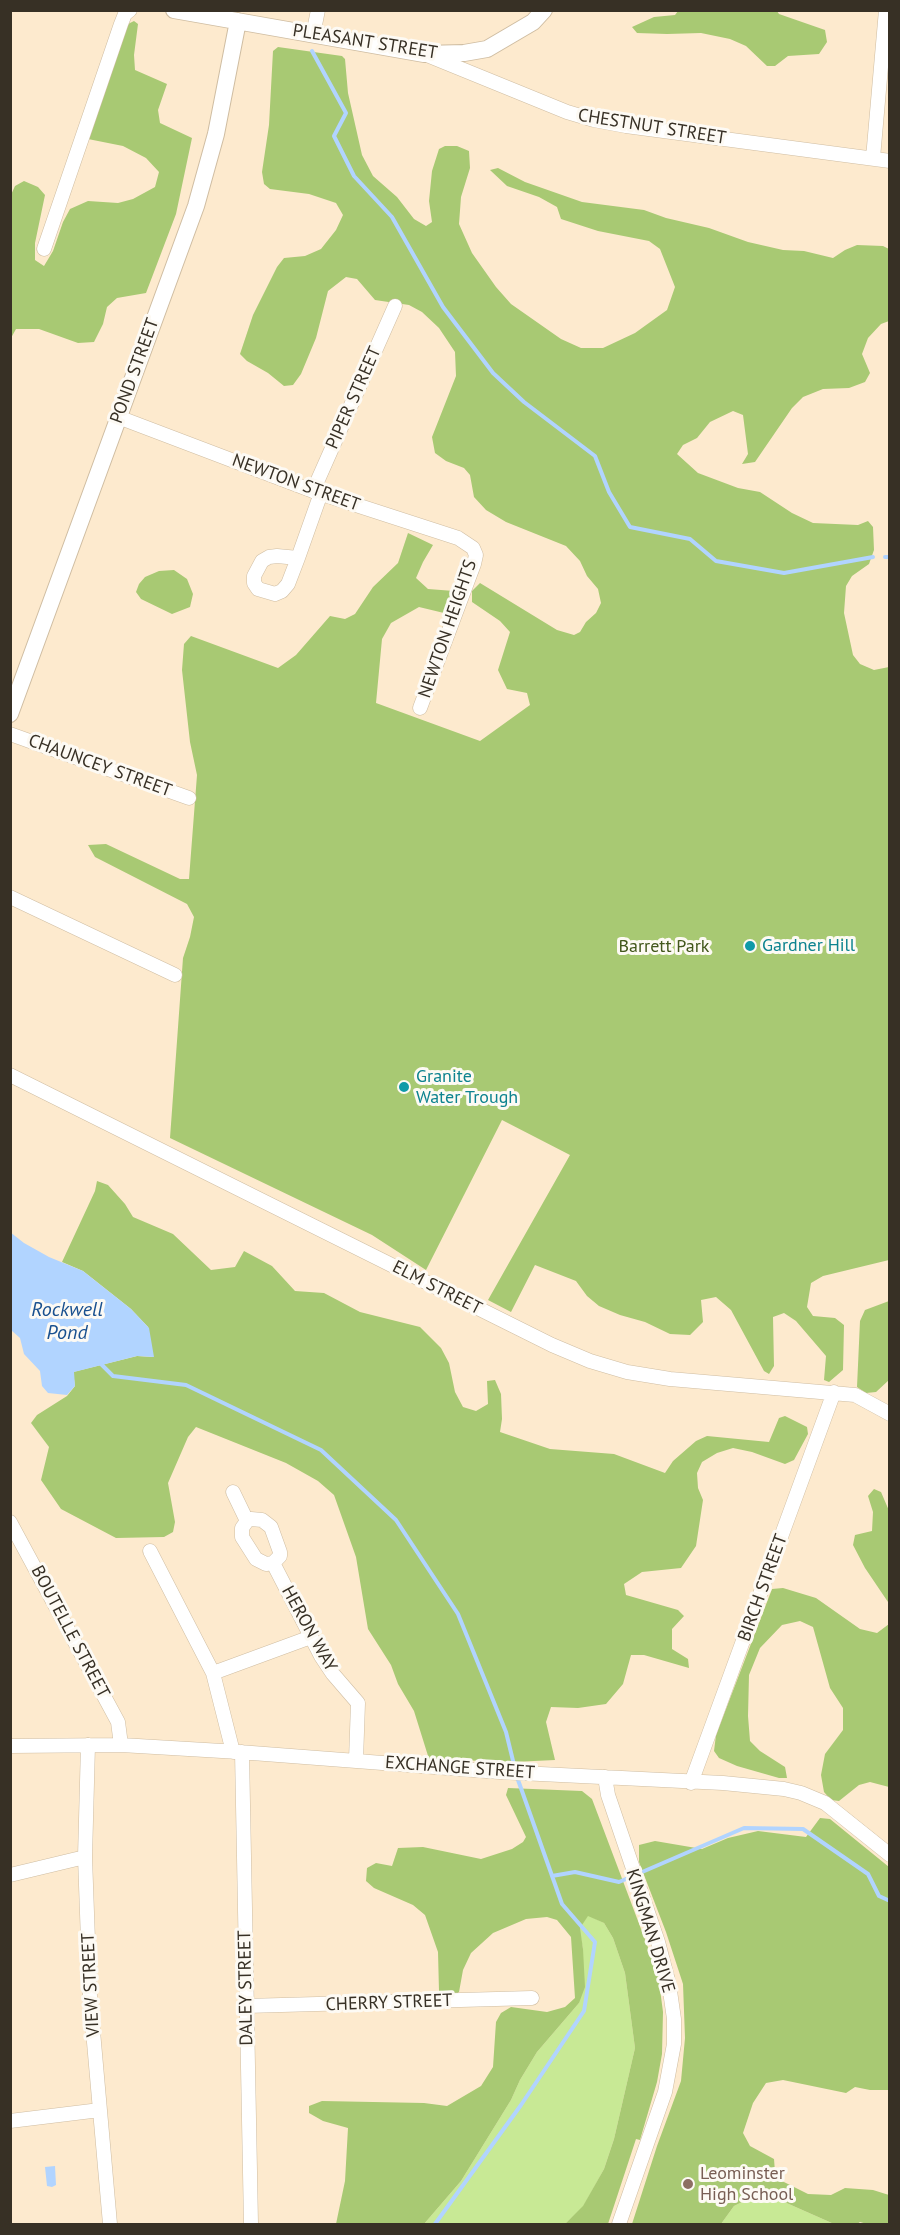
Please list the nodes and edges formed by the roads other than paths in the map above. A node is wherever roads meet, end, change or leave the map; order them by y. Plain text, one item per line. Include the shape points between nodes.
1 (130, 10) edge
2 (174, 10) edge
3 (318, 10) edge
4 (544, 10) edge
5 (886, 10) edge
6 (238, 21) junction
7 (313, 35) junction
8 (424, 54) junction
9 (873, 158) junction
10 (890, 161) edge
11 (44, 249) dead end
12 (395, 306) dead end
13 (118, 417) junction
14 (317, 492) junction
15 (473, 549) joint
16 (298, 558) dead end
17 (420, 708) dead end
18 (10, 714) edge
19 (10, 734) edge
20 (189, 798) dead end
21 (10, 897) edge
22 (175, 975) dead end
23 (10, 1075) edge
24 (834, 1392) junction
25 (890, 1414) edge
26 (233, 1492) dead end
27 (247, 1521) junction
28 (10, 1522) edge
29 (150, 1551) dead end
30 (273, 1563) junction
31 (311, 1637) junction
32 (213, 1673) junction
33 (88, 1745) junction
34 (121, 1745) junction
35 (10, 1746) edge
36 (237, 1752) junction
37 (356, 1760) junction
38 (605, 1777) junction
39 (691, 1783) junction
40 (890, 1855) edge
41 (85, 1857) junction
42 (10, 1875) edge
43 (532, 1998) dead end
44 (246, 2006) junction
45 (100, 2110) junction
46 (12, 2115) edge
47 (110, 2224) edge
48 (250, 2224) edge
49 (619, 2224) edge

1 - 11 street via 121,24
2 - 6 street, PLEASANT STREET
3 - 7 street
4 - 8 street, PLEASANT STREET via 533,22 487,49
5 - 9 street
6 - 7 street, PLEASANT STREET
6 - 13 street, POND STREET via 216,134 196,206
7 - 8 street, PLEASANT STREET
8 - 9 street, CHESTNUT STREET via 508,90 594,120
9 - 10 street, CHESTNUT STREET
12 - 14 street, PIPER STREET
13 - 14 street, NEWTON STREET
13 - 18 street, POND STREET
14 - 15 street, NEWTON STREET via 458,538
14 - 16 street, PIPER STREET
15 - 17 street, NEWTON HEIGHTS via 474,564
19 - 20 street, CHAUNCEY STREET
21 - 22 street
23 - 24 street, ELM STREET via 552,1346 590,1361 670,1379
24 - 25 street, ELM STREET via 855,1395
24 - 39 street, BIRCH STREET
26 - 27 street
27 - 30 street via 241,1532 253,1557
27 - 30 street via 262,1520 271,1527 280,1552
28 - 34 street, BOUTELLE STREET via 118,1722
29 - 32 street, DALEY STREET
30 - 31 street, HERON WAY
31 - 32 street
31 - 37 street, HERON WAY via 333,1674 358,1703
32 - 36 street, DALEY STREET
33 - 34 street, EXCHANGE STREET
33 - 35 street, EXCHANGE STREET
33 - 41 street, VIEW STREET
34 - 36 street, EXCHANGE STREET
36 - 37 street, EXCHANGE STREET
36 - 44 street, DALEY STREET
37 - 38 street, EXCHANGE STREET
38 - 39 street, EXCHANGE STREET
38 - 49 street, KINGMAN DRIVE via 658,1942 674,2019 674,2044 665,2092
39 - 40 street, EXCHANGE STREET via 762,1786 801,1793 825,1803
41 - 42 street
41 - 45 street, VIEW STREET via 90,1997
43 - 44 street, CHERRY STREET
44 - 48 street, DALEY STREET
45 - 46 street
45 - 47 street, VIEW STREET

